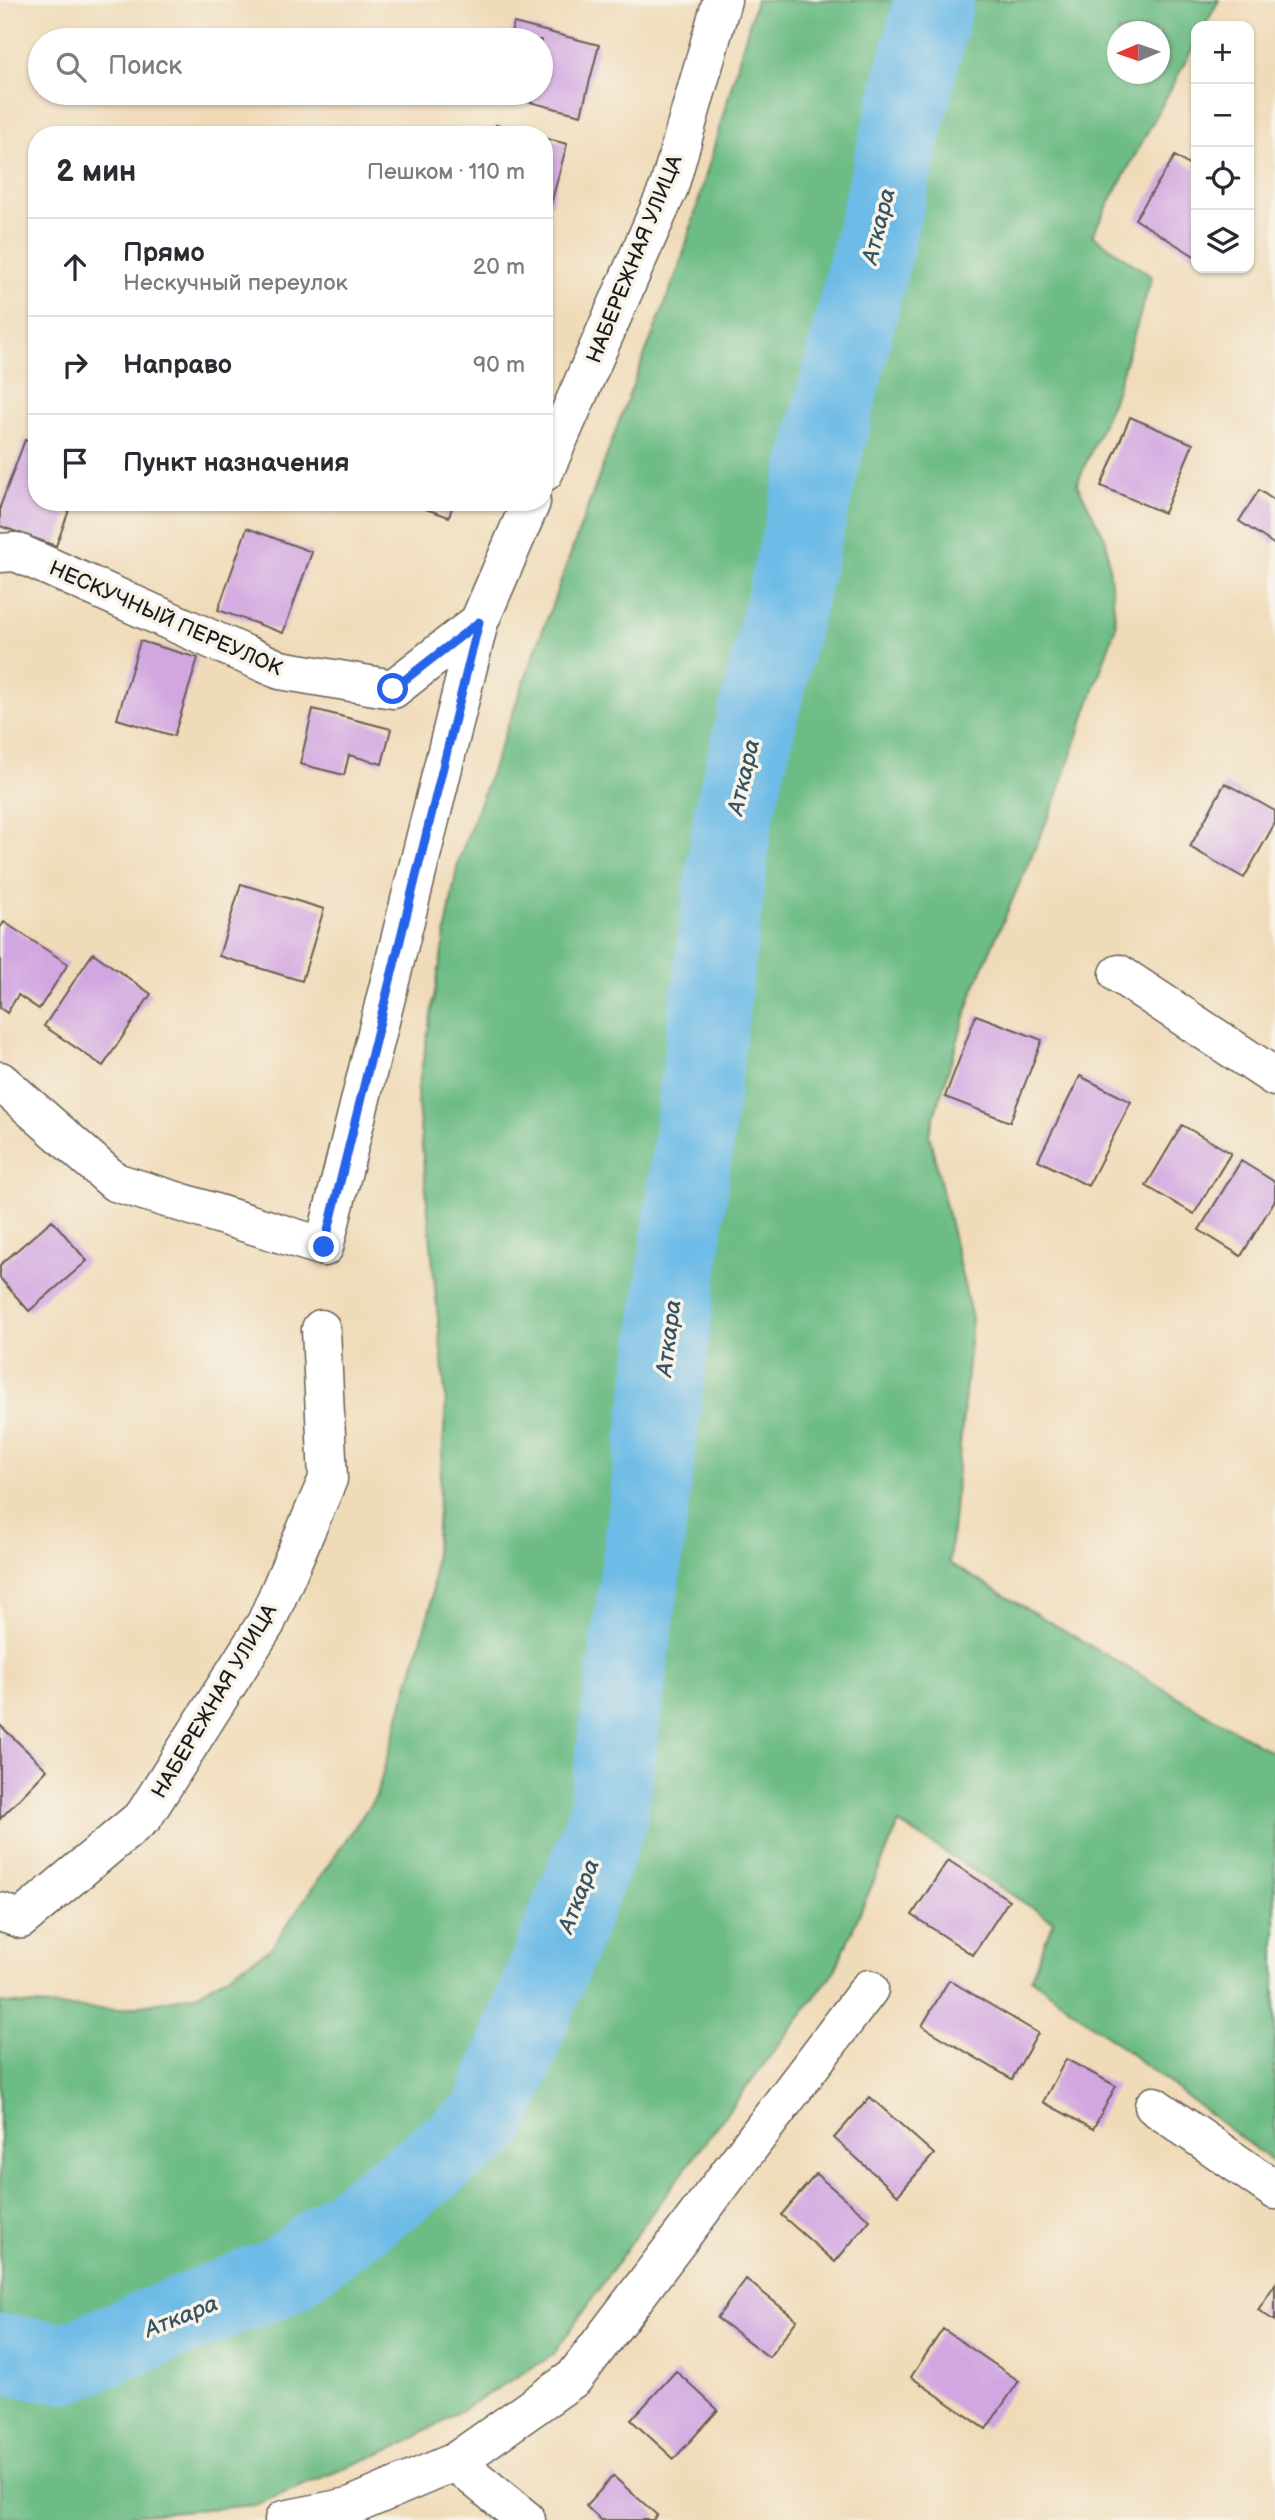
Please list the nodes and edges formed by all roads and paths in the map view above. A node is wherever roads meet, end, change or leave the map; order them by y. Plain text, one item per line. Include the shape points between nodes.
1 (722, 0) edge
2 (553, 451) edge
3 (527, 511) edge
4 (0, 553) edge
5 (479, 622) junction
6 (1119, 974) dead end
7 (1275, 1077) edge
8 (0, 1081) edge
9 (321, 1329) dead end
10 (0, 1912) edge
11 (869, 1989) dead end
12 (1154, 2106) dead end
13 (1275, 2190) edge
14 (455, 2462) junction
15 (284, 2520) edge
16 (526, 2520) edge

1 - 2 street, НАБЕРЕЖНАЯ УЛИЦА via 669,187
3 - 5 street
4 - 5 street, НЕСКУЧНЫЙ ПЕРЕУЛОК via 16,552 280,670 393,689
5 - 8 street via 324,1247 115,1182
6 - 7 street
9 - 10 street, НАБЕРЕЖНАЯ УЛИЦА via 328,1479 266,1623 144,1816 21,1919
11 - 14 street via 574,2378
12 - 13 street
14 - 15 street via 349,2507
14 - 16 street

